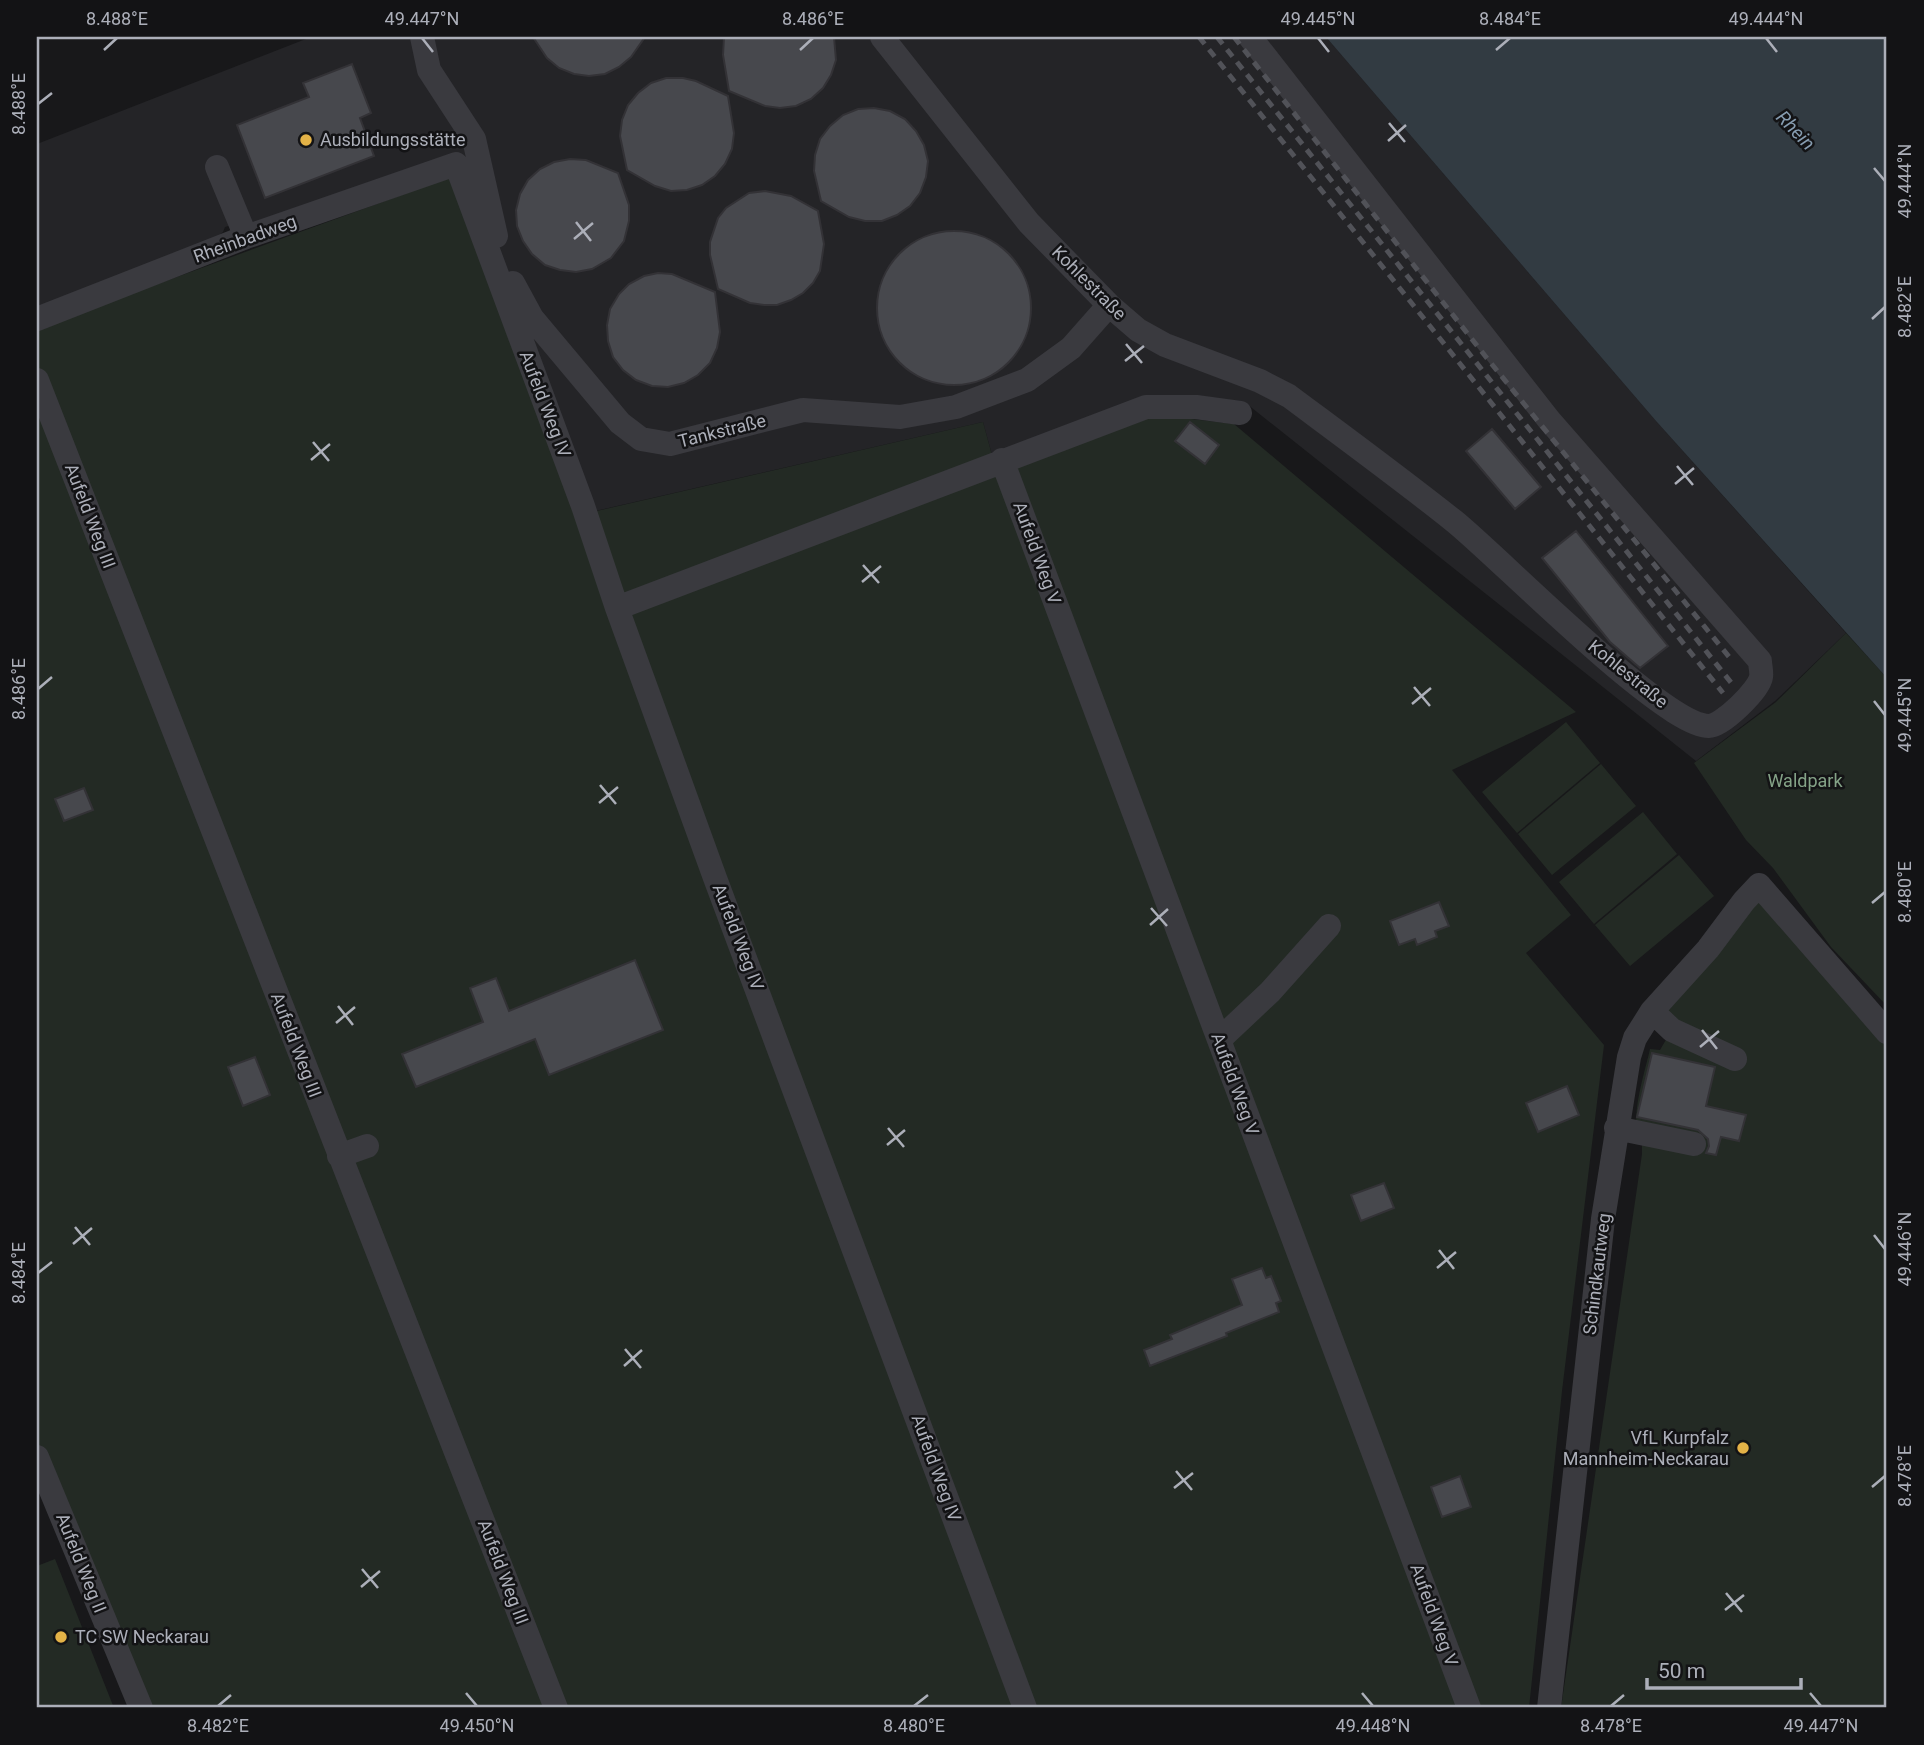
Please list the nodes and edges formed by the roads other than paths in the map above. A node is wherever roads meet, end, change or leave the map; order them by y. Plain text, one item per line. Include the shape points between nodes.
1 (422, 37) edge
2 (882, 37) edge
3 (1250, 37) edge
4 (456, 164) joint
5 (217, 167) dead end
6 (246, 237) junction
7 (1109, 305) junction
8 (37, 319) edge
9 (37, 380) edge
10 (1240, 413) dead end
11 (1002, 460) junction
12 (617, 608) junction
13 (1329, 926) dead end
14 (1647, 1018) junction
15 (1887, 1032) edge
16 (1219, 1040) junction
17 (1735, 1059) dead end
18 (1616, 1128) junction
19 (1694, 1144) dead end
20 (367, 1146) dead end
21 (339, 1156) junction
22 (37, 1457) edge
23 (141, 1708) edge
24 (556, 1708) edge
25 (1025, 1708) edge
26 (1469, 1708) edge
27 (1549, 1708) edge

1 - 7 street, Tankstraße via 429,70 474,139 496,238 532,318 621,423 641,439 670,444 803,410 900,417 956,407 1027,380 1071,348
2 - 7 street, Kohlestraße via 1029,223
3 - 7 street, Kohlestraße via 1549,420 1760,661 1761,677 1754,690 1722,721 1709,726 1683,718 1643,690 1455,522 1289,396 1165,345
4 - 6 street, Rheinbadweg
4 - 12 street, Aufeld Weg IV
5 - 6 street
6 - 8 street, Rheinbadweg
9 - 21 street, Aufeld Weg III
10 - 11 street via 1146,407
11 - 12 street
11 - 16 street, Aufeld Weg V
12 - 25 street, Aufeld Weg IV
13 - 16 street
14 - 15 street, Schindkautweg via 1759,885
14 - 17 street
14 - 18 street, Schindkautweg via 1629,1057
16 - 26 street, Aufeld Weg V
18 - 19 street
18 - 27 street, Schindkautweg
20 - 21 street
21 - 24 street, Aufeld Weg III
22 - 23 street, Aufeld Weg II

